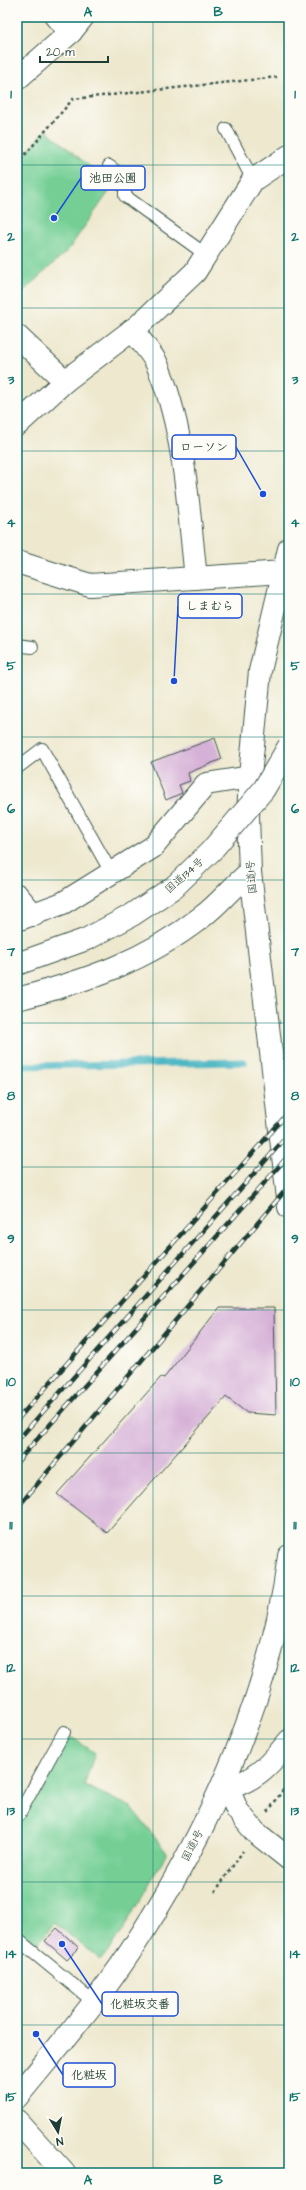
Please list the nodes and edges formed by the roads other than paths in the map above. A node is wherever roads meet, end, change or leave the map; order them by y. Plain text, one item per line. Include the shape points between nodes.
1 (56, 17) edge
2 (77, 24) edge
3 (17, 79) edge
4 (226, 129) dead end
5 (289, 156) edge
6 (109, 166) dead end
7 (253, 180) junction
8 (205, 254) junction
9 (132, 330) junction
10 (17, 336) edge
11 (65, 381) junction
12 (17, 425) edge
13 (289, 549) edge
14 (17, 562) edge
15 (283, 572) junction
16 (196, 578) junction
17 (17, 645) edge
18 (32, 647) dead end
19 (289, 746) edge
20 (17, 768) edge
21 (250, 777) junction
22 (250, 872) junction
23 (112, 874) junction
24 (17, 895) edge
25 (26, 918) edge
26 (17, 964) edge
27 (17, 999) edge
28 (289, 1207) edge
29 (289, 1556) edge
30 (64, 1732) dead end
31 (289, 1740) edge
32 (221, 1790) junction
33 (17, 1818) edge
34 (289, 1859) edge
35 (17, 1939) edge
36 (94, 2002) junction
37 (17, 2097) edge
38 (17, 2121) edge
39 (64, 2173) edge

1 - 2 main road
2 - 3 main road
4 - 7 lane
5 - 7 main road
6 - 8 lane via 124,178 125,196
7 - 8 main road
8 - 9 main road via 194,272
9 - 11 main road
9 - 16 main road via 155,360 168,393 187,494
10 - 11 main road
11 - 12 main road
13 - 15 main road, 国道1号
14 - 16 main road via 90,585
15 - 16 main road
15 - 21 main road, 国道1号 via 260,671
17 - 18 lane
19 - 26 main road, 国道134号, bridge via 264,789 211,851 174,887 132,915 88,939
20 - 23 lane via 42,749
21 - 22 main road, 国道1号
21 - 23 main road via 206,784 153,847
22 - 27 main road via 204,916 152,952 104,973
22 - 28 main road, 国道1号
23 - 25 main road via 63,903
24 - 25 main road
29 - 32 main road, 国道1号 via 271,1646 259,1688
30 - 33 lane
31 - 32 main road via 257,1776 239,1786
32 - 34 main road via 233,1800 237,1810 255,1832
32 - 36 main road, 国道1号 via 141,1935
35 - 36 lane
36 - 37 main road, 国道1号
38 - 39 main road

